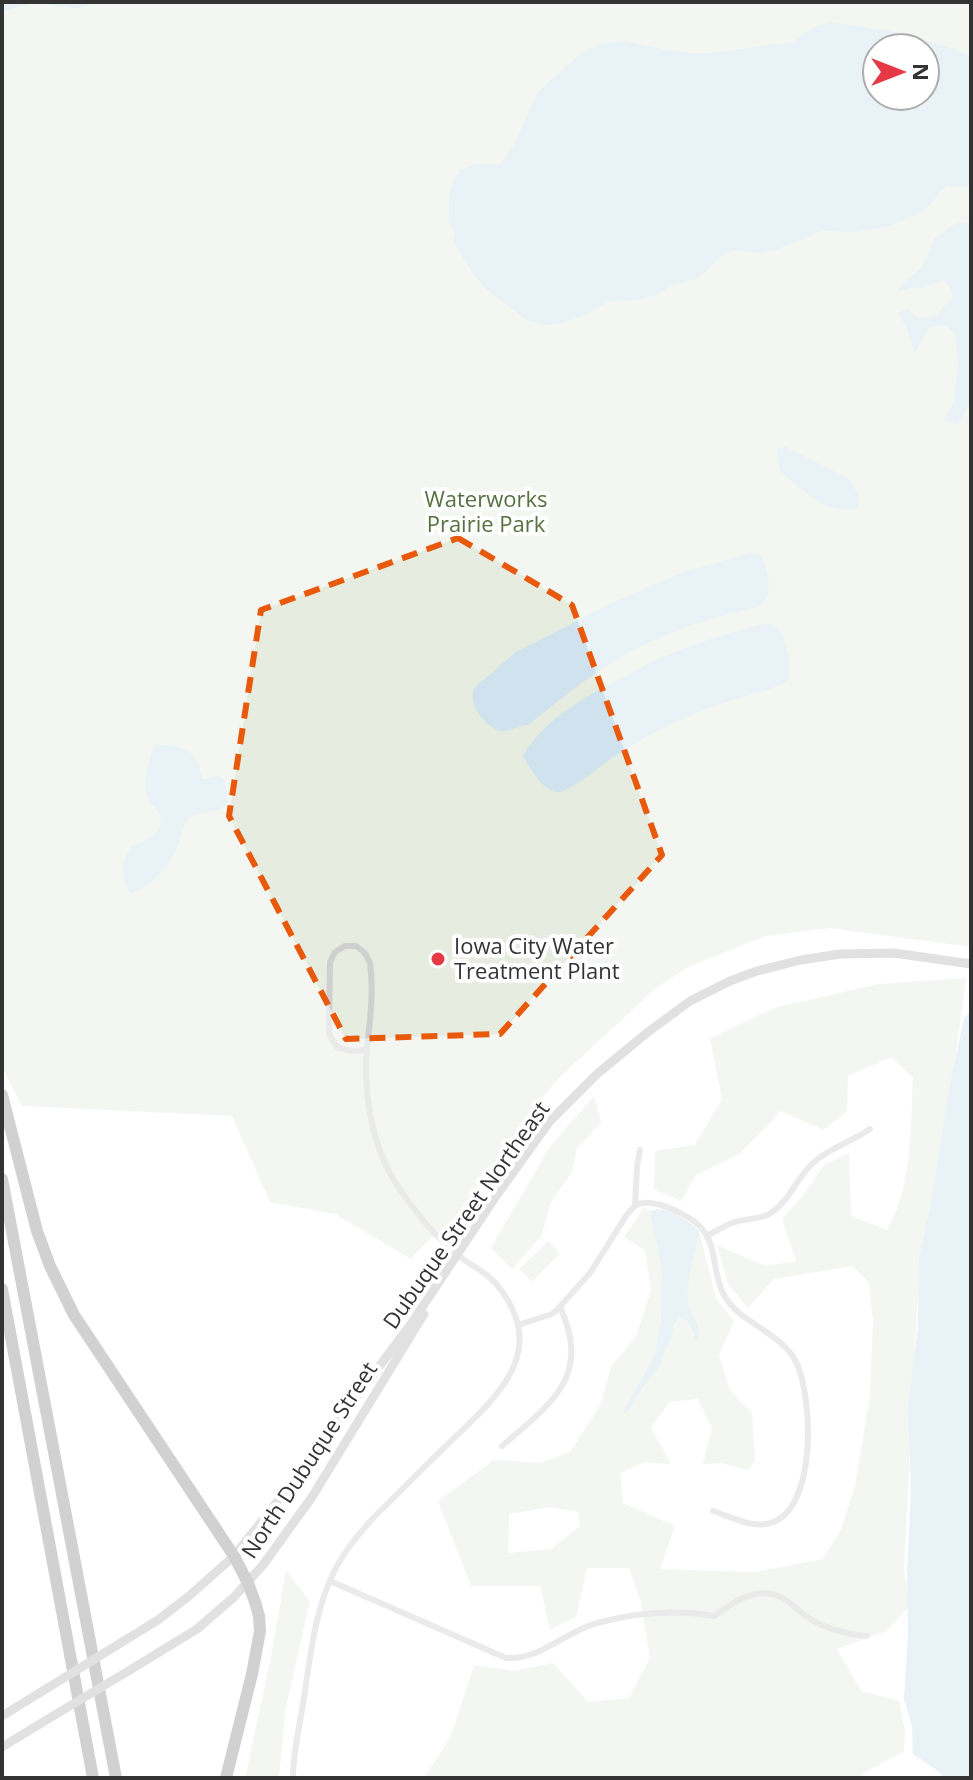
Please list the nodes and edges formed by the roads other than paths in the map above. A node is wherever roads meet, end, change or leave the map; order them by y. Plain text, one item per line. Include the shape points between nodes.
1 (971, 964) edge
2 (367, 1050) junction
3 (2, 1095) edge
4 (870, 1129) dead end
5 (640, 1150) dead end
6 (2, 1179) edge
7 (635, 1206) junction
8 (707, 1236) junction
9 (458, 1255) junction
10 (451, 1266) junction
11 (2, 1289) edge
12 (560, 1307) junction
13 (518, 1325) junction
14 (502, 1446) dead end
15 (713, 1511) dead end
16 (234, 1556) junction
17 (330, 1581) junction
18 (248, 1583) junction
19 (867, 1636) dead end
20 (2, 1716) edge
21 (2, 1747) edge
22 (93, 1778) edge
23 (116, 1778) edge
24 (226, 1778) edge
25 (293, 1778) edge

1 - 9 main road, Dubuque Street Northeast via 894,953 824,955 757,971 690,1001 558,1112
2 - 2 street via 337,1047 329,1034 330,962 345,946 356,946 370,963
2 - 9 street via 367,1097 385,1164 399,1190
3 - 16 highway via 37,1231 74,1315
4 - 8 street via 821,1156 771,1214 733,1222
5 - 7 street
6 - 23 highway
7 - 8 street via 652,1203 671,1209
7 - 12 street
8 - 15 street via 724,1296 790,1351 802,1374 809,1441 789,1513 764,1525
9 - 10 main road, Dubuque Street Northeast
9 - 13 street via 500,1289
10 - 16 main road, Dubuque Street Northeast
10 - 18 main road, North Dubuque Street via 312,1497
11 - 22 highway
12 - 13 street
12 - 14 street via 570,1334 566,1378 554,1400
13 - 17 street via 519,1351 507,1379 356,1537
16 - 18 highway
16 - 20 main road, Dubuque Street Northeast, bridge via 158,1620
17 - 19 street via 506,1658 535,1654 595,1623 680,1613 714,1616 753,1594 778,1596 822,1625
17 - 25 street via 311,1657
18 - 21 main road, North Dubuque Street, bridge via 197,1629
18 - 24 highway via 259,1616 259,1643

